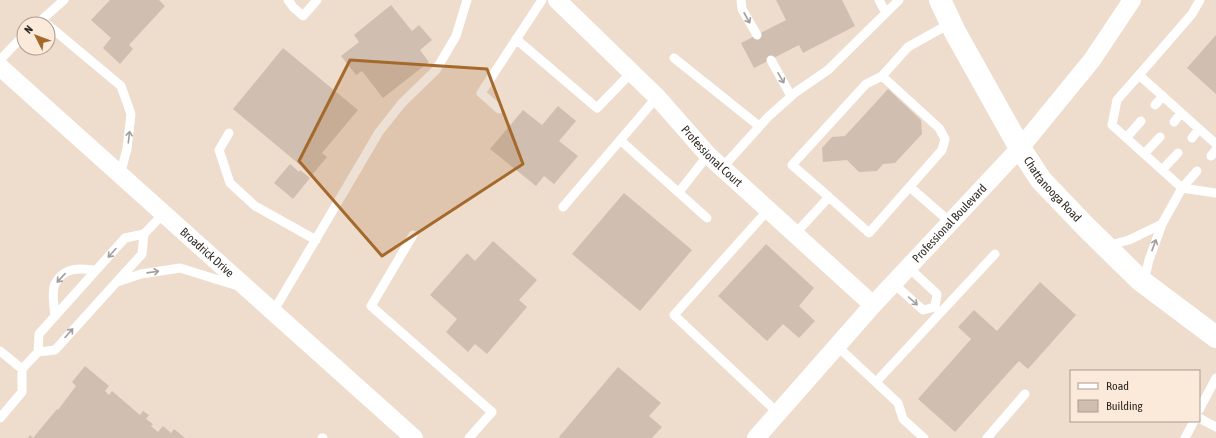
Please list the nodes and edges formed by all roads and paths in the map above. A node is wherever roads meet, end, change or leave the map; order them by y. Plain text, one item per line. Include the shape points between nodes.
1 (64, 0) edge
2 (288, 0) edge
3 (317, 0) edge
4 (467, 0) edge
5 (542, 0) edge
6 (557, 0) edge
7 (741, 0) edge
8 (879, 0) edge
9 (899, 0) edge
10 (940, 0) edge
11 (1132, 0) edge
12 (1200, 0) edge
13 (886, 13) junction
14 (49, 16) edge
15 (951, 23) junction
16 (56, 34) edge
17 (757, 35) dead end
18 (516, 39) junction
19 (16, 43) edge
20 (674, 58) dead end
21 (0, 60) edge
22 (771, 60) dead end
23 (0, 67) edge
24 (632, 72) junction
25 (1139, 75) junction
26 (882, 76) junction
27 (791, 96) junction
28 (1163, 96) junction
29 (657, 97) junction
30 (1155, 105) dead end
31 (499, 109) dead end
32 (1181, 113) junction
33 (1141, 121) dead end
34 (1174, 122) dead end
35 (760, 126) junction
36 (1199, 129) junction
37 (229, 133) dead end
38 (1160, 137) dead end
39 (1126, 138) junction
40 (1192, 138) dead end
41 (620, 140) junction
42 (1216, 144) edge
43 (1020, 148) junction
44 (1178, 153) dead end
45 (1144, 154) junction
46 (708, 155) junction
47 (722, 168) junction
48 (1162, 170) junction
49 (1197, 171) dead end
50 (120, 175) junction
51 (910, 187) junction
52 (1182, 188) junction
53 (679, 192) junction
54 (1216, 193) edge
55 (829, 197) junction
56 (563, 207) dead end
57 (768, 210) junction
58 (164, 213) junction
59 (707, 218) dead end
60 (950, 222) junction
61 (1162, 224) junction
62 (144, 234) junction
63 (795, 234) junction
64 (414, 235) dead end
65 (316, 240) junction
66 (1105, 246) junction
67 (995, 254) dead end
68 (908, 267) junction
69 (96, 270) junction
70 (116, 282) junction
71 (893, 283) junction
72 (1143, 283) junction
73 (248, 289) junction
74 (872, 305) junction
75 (938, 309) junction
76 (273, 312) junction
77 (55, 316) junction
78 (1216, 337) edge
79 (837, 346) junction
80 (0, 351) edge
81 (38, 352) junction
82 (22, 369) junction
83 (1216, 378) edge
84 (876, 382) junction
85 (1025, 394) dead end
86 (1200, 408) edge
87 (778, 413) junction
88 (0, 418) edge
89 (1200, 419) edge
90 (1193, 422) edge
91 (1216, 427) edge
92 (414, 438) edge
93 (469, 438) edge
94 (756, 438) edge
95 (924, 438) edge
96 (987, 438) edge
97 (1185, 438) edge

1 - 14 lane
2 - 3 lane via 303,16
4 - 65 lane via 456,36 436,70 402,103 379,132
5 - 18 lane
6 - 24 street, Professional Court
7 -> 17 lane via 742,9
8 - 13 lane
9 - 13 lane
10 - 15 main road, Chattanooga Road
11 - 43 street, Professional Boulevard via 1092,60
12 - 25 lane via 1192,14
13 - 27 lane via 828,70
15 - 26 lane via 908,47
15 - 43 main road, Chattanooga Road
50 -> 16 lane via 127,149 131,114 121,86
18 - 24 lane via 597,108
18 - 31 lane via 481,93
19 - 21 lane
20 - 35 lane
22 -> 27 lane
23 - 50 street, Broadrick Drive
24 - 29 street, Professional Court
25 - 28 lane
25 - 39 lane via 1117,100 1112,125
26 - 51 lane via 939,128 945,140 942,150
26 - 55 lane via 866,84 792,165
27 - 35 lane
28 - 30 lane
28 - 32 lane
29 - 41 lane
29 - 46 street, Professional Court
32 - 34 lane
32 - 36 lane
33 - 39 lane
35 - 47 lane
36 - 40 lane
36 - 42 lane
37 - 65 lane via 219,150 230,183 255,206
38 - 45 lane
39 - 45 lane
41 - 53 lane
41 - 56 lane
43 - 60 street, Professional Boulevard
43 - 66 main road, Chattanooga Road via 1041,180
44 - 48 lane
45 - 48 lane
46 - 47 street, Professional Court
46 - 53 lane
47 - 57 street, Professional Court
48 - 52 lane
49 - 52 lane
50 - 58 street, Broadrick Drive
51 - 55 lane via 870,233
51 - 60 lane
52 - 54 lane
52 - 61 lane
53 - 59 lane
55 - 63 lane
57 - 63 street, Professional Court
57 - 87 lane via 674,315
58 - 62 lane
58 - 73 street, Broadrick Drive
60 - 68 street, Professional Boulevard
61 - 66 lane via 1129,240
72 -> 61 lane
62 -> 69 lane via 125,238
62 - 70 lane via 142,254
63 - 74 street, Professional Court
64 - 93 lane via 371,306 492,412
65 - 76 lane
66 - 72 main road, Chattanooga Road
67 - 75 lane
68 - 71 street, Professional Boulevard
68 - 75 lane via 937,294
69 - 77 lane
69 -> 77 lane via 69,270 60,277 54,286
70 -> 73 lane via 141,274 180,268
81 -> 70 lane via 55,350
71 - 74 street, Professional Boulevard
71 -> 75 lane via 923,310
72 - 78 main road, Chattanooga Road
73 - 76 street, Broadrick Drive
74 - 79 street, Professional Boulevard
75 - 84 lane
76 - 92 street, Broadrick Drive
77 - 81 lane via 39,334
79 - 84 lane
79 - 87 street, Professional Boulevard
80 - 82 lane
81 - 82 lane
82 - 88 lane via 22,392
83 - 86 lane
84 - 95 lane via 898,403 903,419
85 - 96 lane
87 - 94 street, Professional Boulevard
89 - 91 lane
90 - 97 lane

